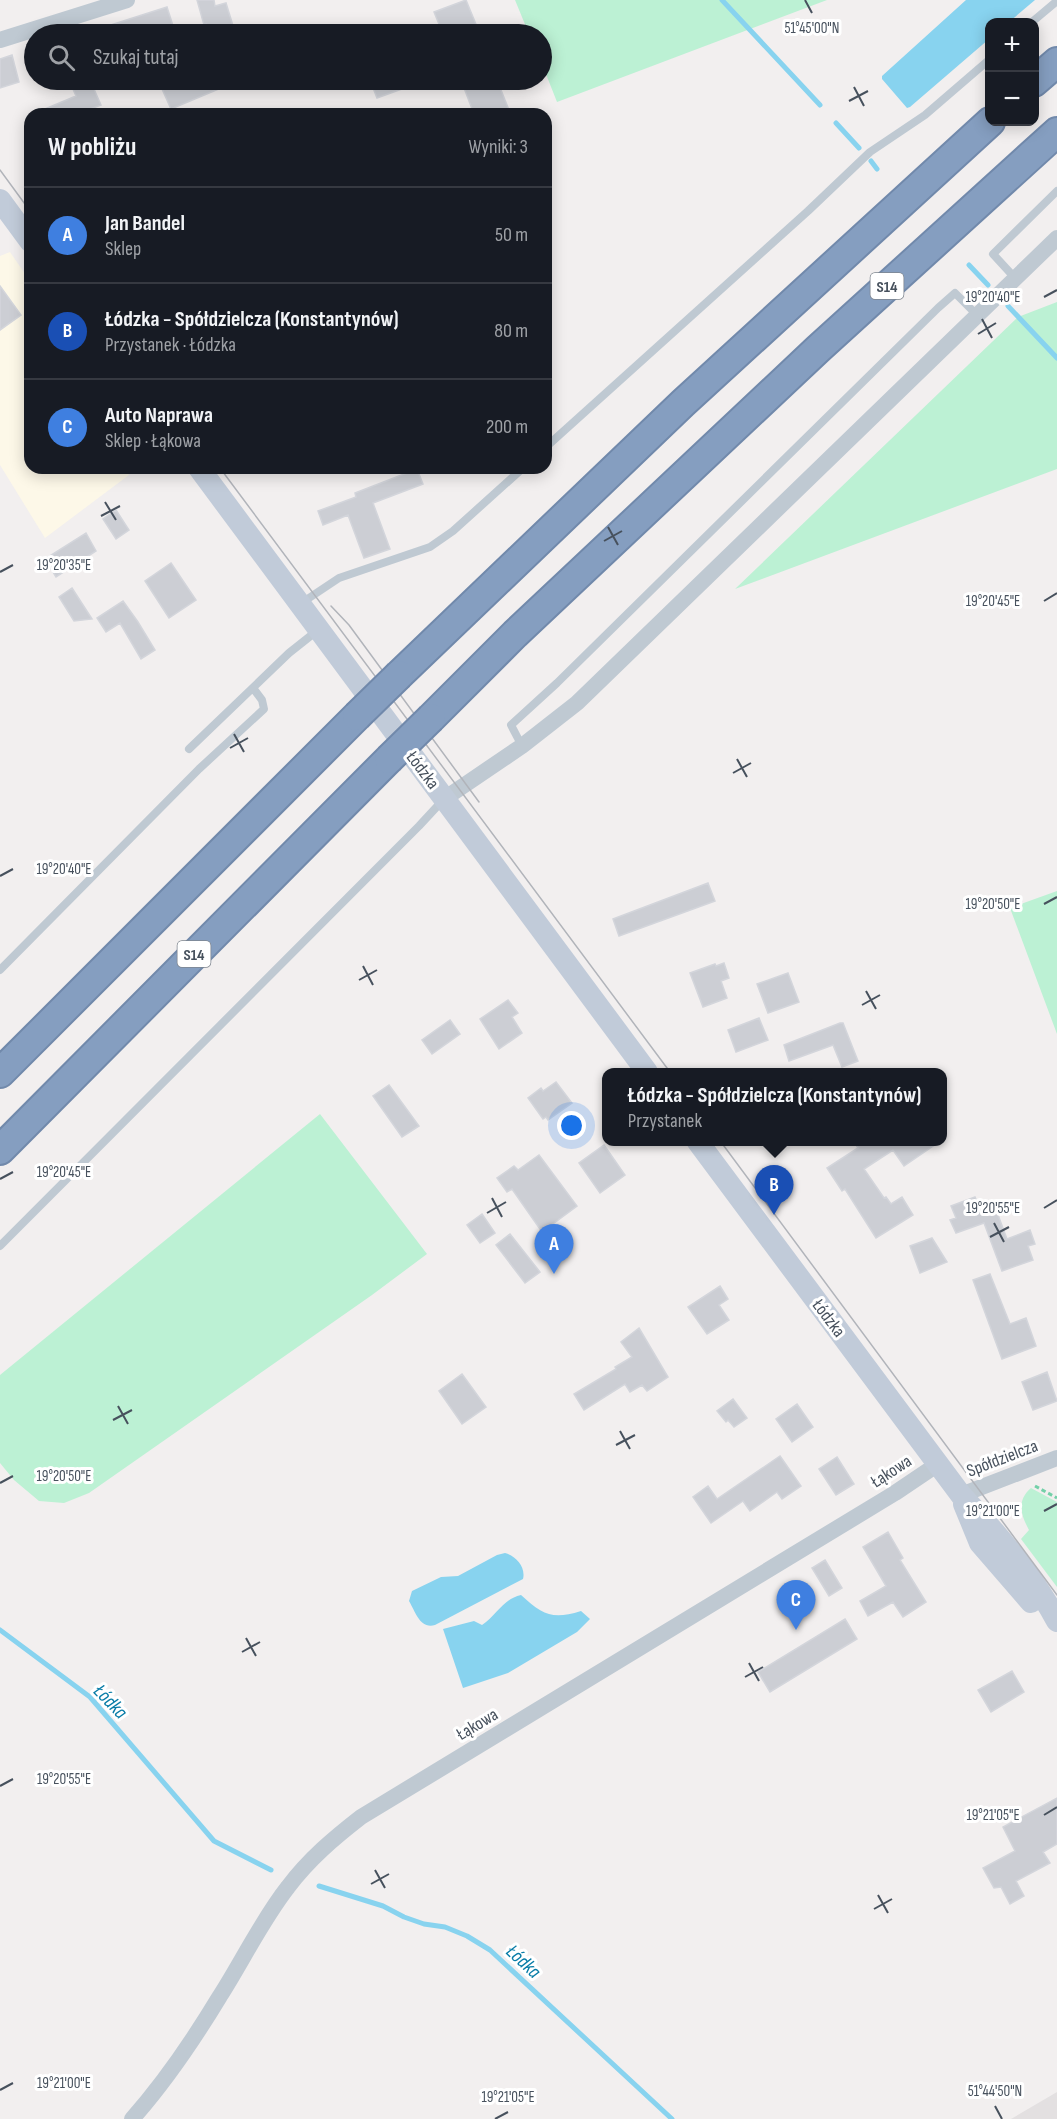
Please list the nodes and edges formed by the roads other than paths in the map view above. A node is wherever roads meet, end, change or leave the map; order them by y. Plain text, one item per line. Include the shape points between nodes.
1 (127, 0) edge
2 (1057, 1) edge
3 (1037, 18) edge
4 (51, 24) edge
5 (24, 32) edge
6 (0, 40) edge
7 (1057, 62) edge
8 (985, 63) edge
9 (1039, 78) edge
10 (986, 126) edge
11 (1057, 132) edge
12 (1057, 191) edge
13 (0, 200) edge
14 (24, 233) edge
15 (1057, 238) edge
16 (1015, 278) junction
17 (977, 315) junction
18 (552, 442) edge
19 (203, 474) edge
20 (516, 474) edge
21 (300, 604) junction
22 (319, 630) junction
23 (253, 688) junction
24 (522, 746) junction
25 (189, 749) dead end
26 (444, 799) junction
27 (0, 970) edge
28 (644, 1068) edge
29 (0, 1072) edge
30 (701, 1146) edge
31 (0, 1150) edge
32 (0, 1246) edge
33 (1057, 1458) edge
34 (938, 1464) junction
35 (960, 1494) junction
36 (1057, 1621) edge
37 (1057, 1628) edge
38 (132, 2119) edge

1 - 4 street
2 - 3 lane
5 - 6 street
7 - 9 highway
8 - 18 lane via 925,115 870,152
10 - 29 highway, bridge via 683,403 399,675
11 - 31 highway, S14, bridge via 818,349 515,634
12 - 16 lane via 993,254
13 - 14 main road
15 - 16 street
16 - 17 street
17 - 24 street via 577,703
17 - 24 lane via 955,293 938,308 511,725
19 - 21 main road, Łódzka
20 - 21 lane via 430,547 339,578
21 - 22 main road, Łódzka
22 - 23 lane
22 - 26 main road, Łódzka
23 - 25 lane
23 - 27 lane via 264,709 199,769
24 - 26 street
26 - 28 main road, Łódzka
26 - 32 lane
30 - 34 main road, Łódzka
33 - 35 street, Spółdzielcza
34 - 35 main road, Łódzka
34 - 38 street, Łąkowa via 361,1817 328,1843 273,1908 180,2057
35 - 36 main road, Łódzka via 986,1521
35 - 37 main road, Łódzka via 974,1532 989,1556

